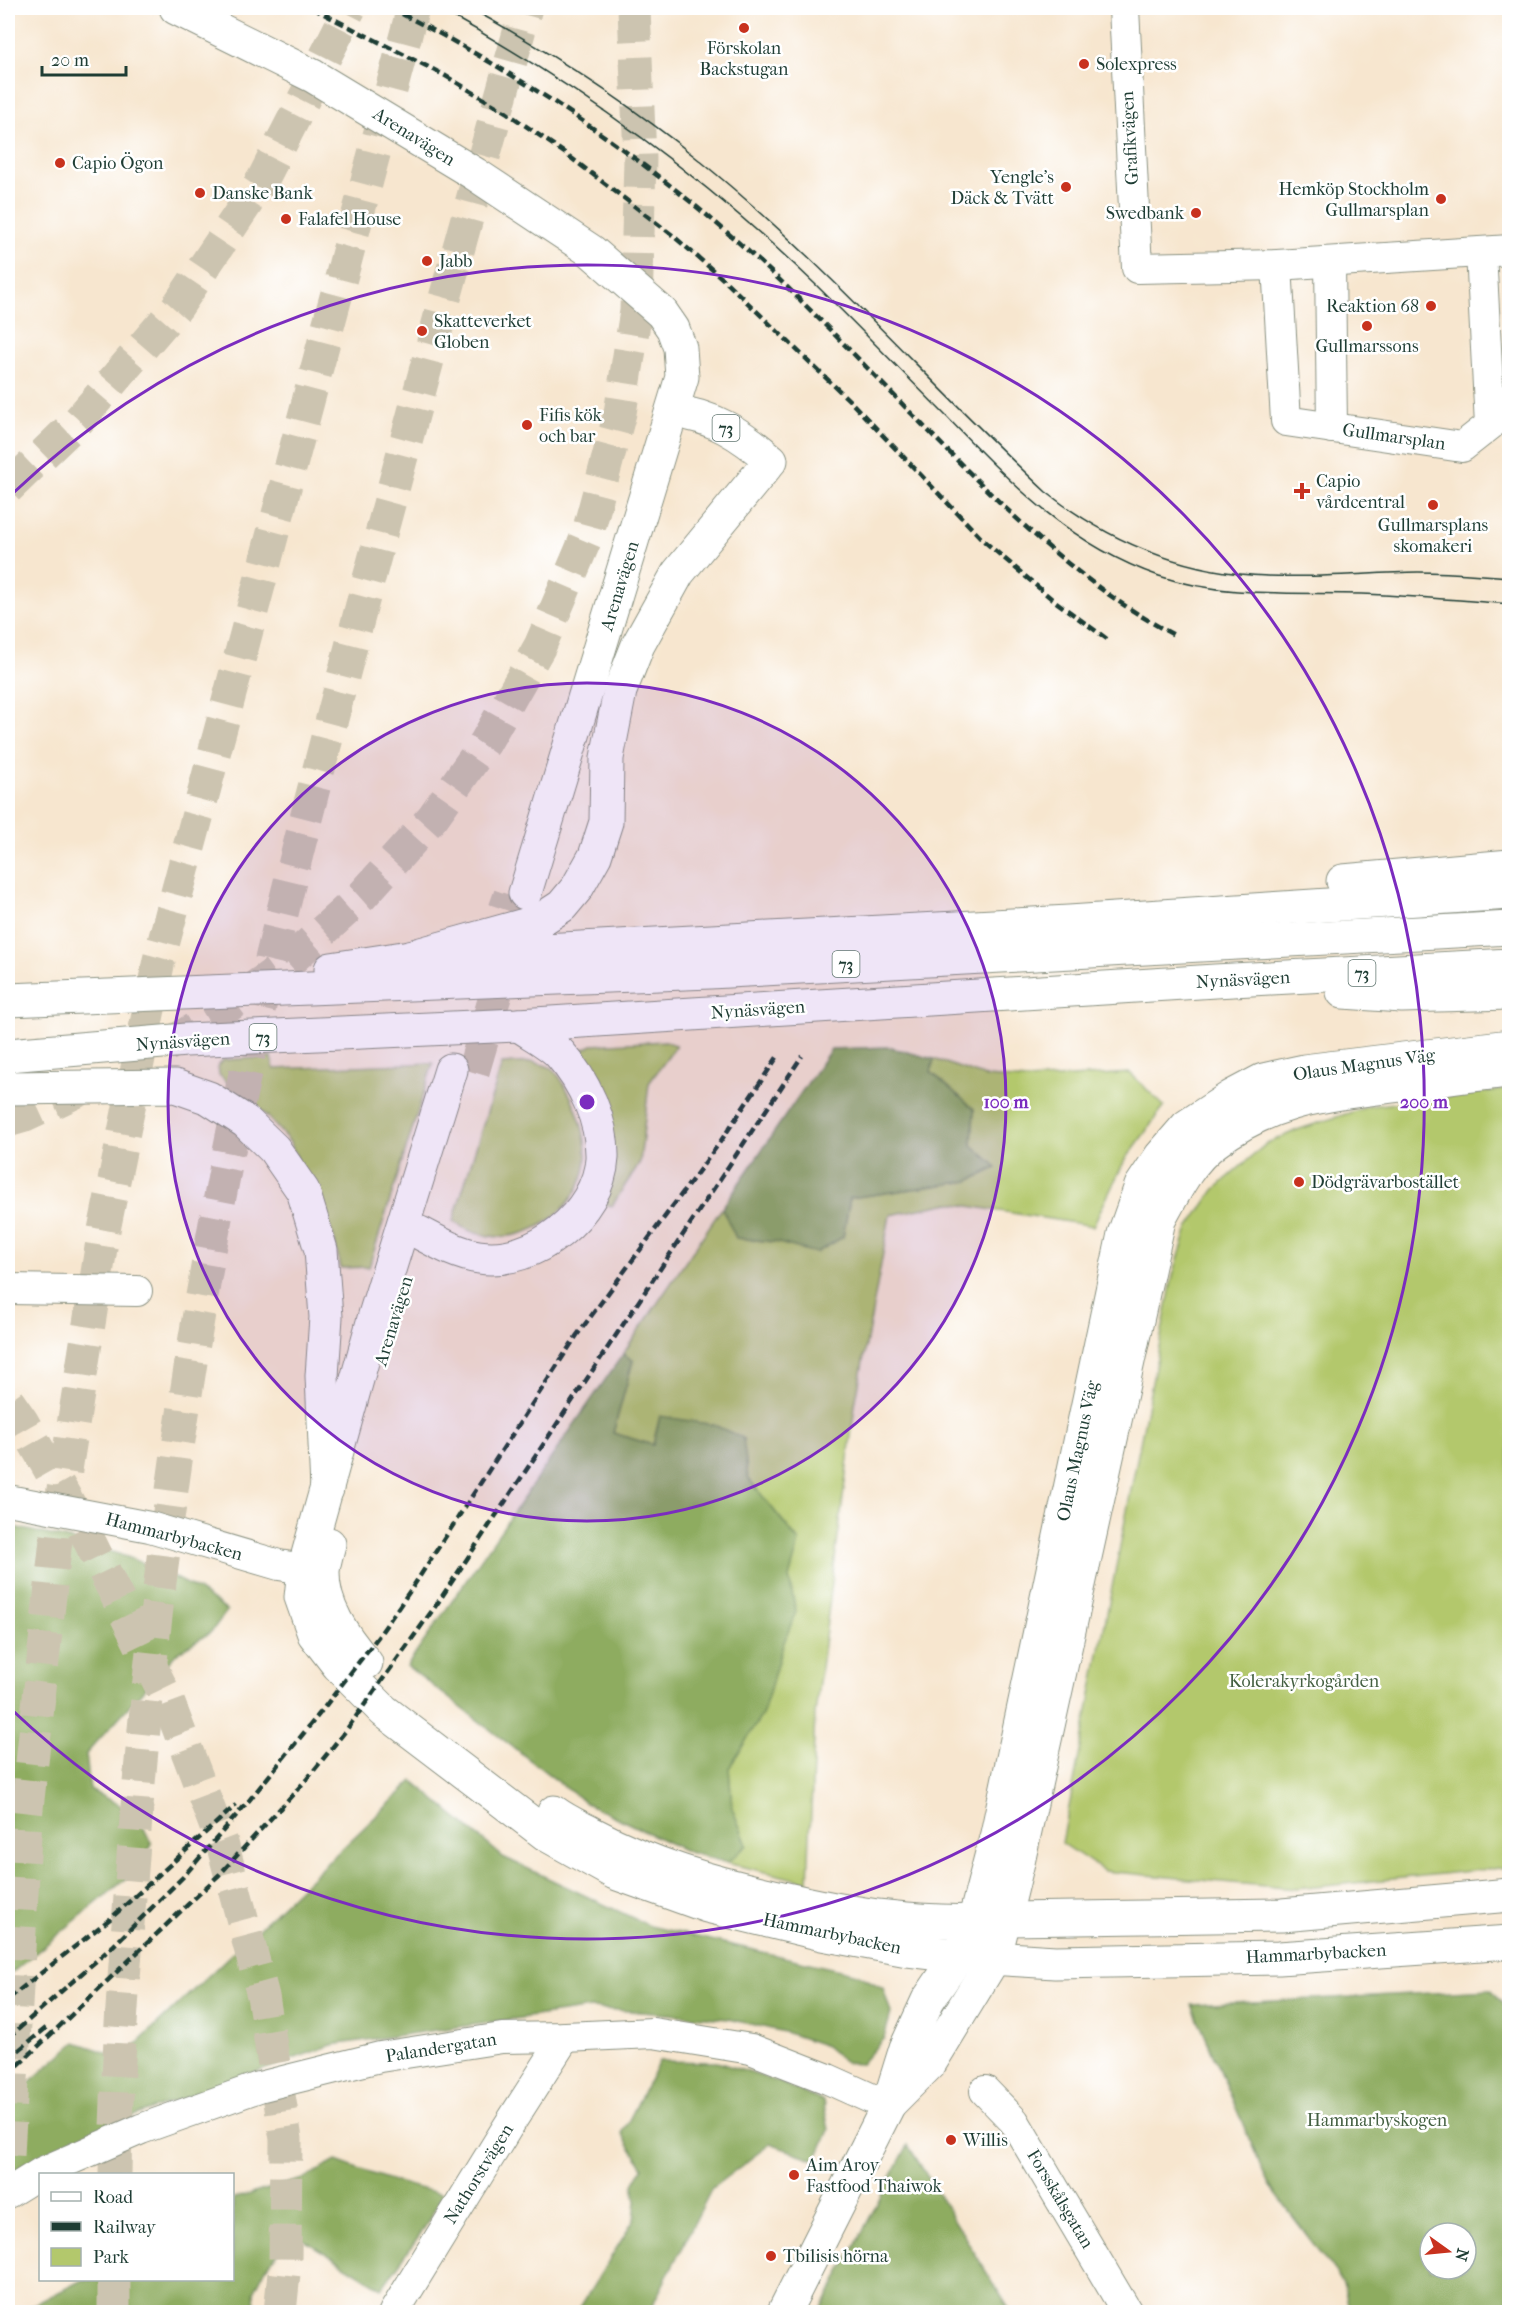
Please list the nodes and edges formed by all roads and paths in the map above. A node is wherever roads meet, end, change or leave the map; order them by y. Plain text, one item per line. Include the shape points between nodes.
1 (176, 8) edge
2 (1124, 8) edge
3 (1495, 251) edge
4 (1330, 262) junction
5 (1277, 265) junction
6 (1137, 268) joint
7 (666, 409) junction
8 (1332, 428) junction
9 (1509, 866) edge
10 (1509, 893) edge
11 (518, 894) tunnel mouth
12 (1069, 922) junction
13 (1509, 928) edge
14 (410, 957) junction
15 (1509, 965) edge
16 (1215, 981) junction
17 (182, 993) junction
18 (1509, 993) edge
19 (8, 1000) edge
20 (519, 1025) junction
21 (8, 1055) edge
22 (1500, 1060) edge
23 (8, 1088) edge
24 (420, 1233) junction
25 (8, 1289) edge
26 (137, 1291) dead end
27 (327, 1489) junction
28 (8, 1500) edge
29 (314, 1570) junction
30 (1509, 1895) edge
31 (989, 1921) junction
32 (1509, 1942) edge
33 (958, 1956) junction
34 (994, 1959) junction
35 (565, 2037) junction
36 (985, 2091) dead end
37 (888, 2106) junction
38 (40, 2173) edge
39 (39, 2174) edge
40 (8, 2193) edge
41 (789, 2309) edge
42 (394, 2313) edge
43 (1127, 2313) edge

1 - 7 main road, Arenavägen via 313,76 446,157 591,251 624,277 662,313 680,348 682,377
2 - 6 street, Grafikvägen
3 - 4 street, Gullmarsplan
3 - 8 street, Gullmarsplan via 1490,425 1462,447
4 - 5 street, Gullmarsplan
4 - 8 street, Gullmarsplan
5 - 6 street, Gullmarsplan
5 - 8 street, Gullmarsplan via 1286,421
7 - 11 main road, Arenavägen
7 - 14 main road, 73 via 691,413 721,425 745,438 771,460 678,573 638,645 620,691 609,748 606,822 595,856 562,906 539,921
9 - 12 main road via 1213,890
10 - 12 main road
12 - 14 main road
13 - 17 main road, 73 via 698,972
14 - 17 main road
15 - 16 main road, Nynäsvägen / 73
16 - 18 main road via 1402,996
16 - 20 main road, Nynäsvägen / 73
17 - 19 main road, 73
20 - 21 main road, Nynäsvägen / 73 via 186,1040
20 - 24 main road via 559,1053 585,1090 598,1124 602,1159 588,1201 556,1236 503,1258 453,1250
22 - 31 main road, Olaus Magnus Väg via 1304,1071 1263,1080 1187,1126 1141,1186 1124,1233 1010,1774
23 - 27 main road via 175,1086 209,1098 246,1122 274,1149 303,1191 321,1250 326,1317 322,1376
24 - 27 main road, Arenavägen via 462,1071 375,1316
24 - 29 main road, Arenavägen via 334,1518
25 - 26 street
27 - 29 main road, Arenavägen
28 - 29 street, Hammarbybacken via 150,1527 249,1557
29 - 31 main road, Hammarbybacken via 340,1630 397,1695 559,1816 626,1851 714,1882 827,1908 921,1920
29 - 33 main road, Hammarbybacken via 301,1597 314,1634 338,1665 384,1711 547,1835 615,1873 707,1906 822,1934
30 - 31 main road, Hammarbybacken via 1282,1915
31 - 33 main road, Olaus Magnus Väg
31 - 34 main road, Olaus Magnus Väg
32 - 34 main road, Hammarbybacken via 1279,1958 1055,1962
33 - 34 main road, Hammarbybacken
33 - 37 main road, Olaus Magnus Väg via 928,2000 906,2048
34 - 37 main road, Olaus Magnus Väg via 930,2063
35 - 37 street, Palandergatan via 653,2033 751,2049
35 - 38 street, Palandergatan via 502,2038 380,2057 259,2087 141,2128
35 - 42 street, Nathorstvägen
36 - 43 street, Forsskålsgatan via 1014,2121
37 - 41 main road, Olaus Magnus Väg
39 - 40 street, Palandergatan

